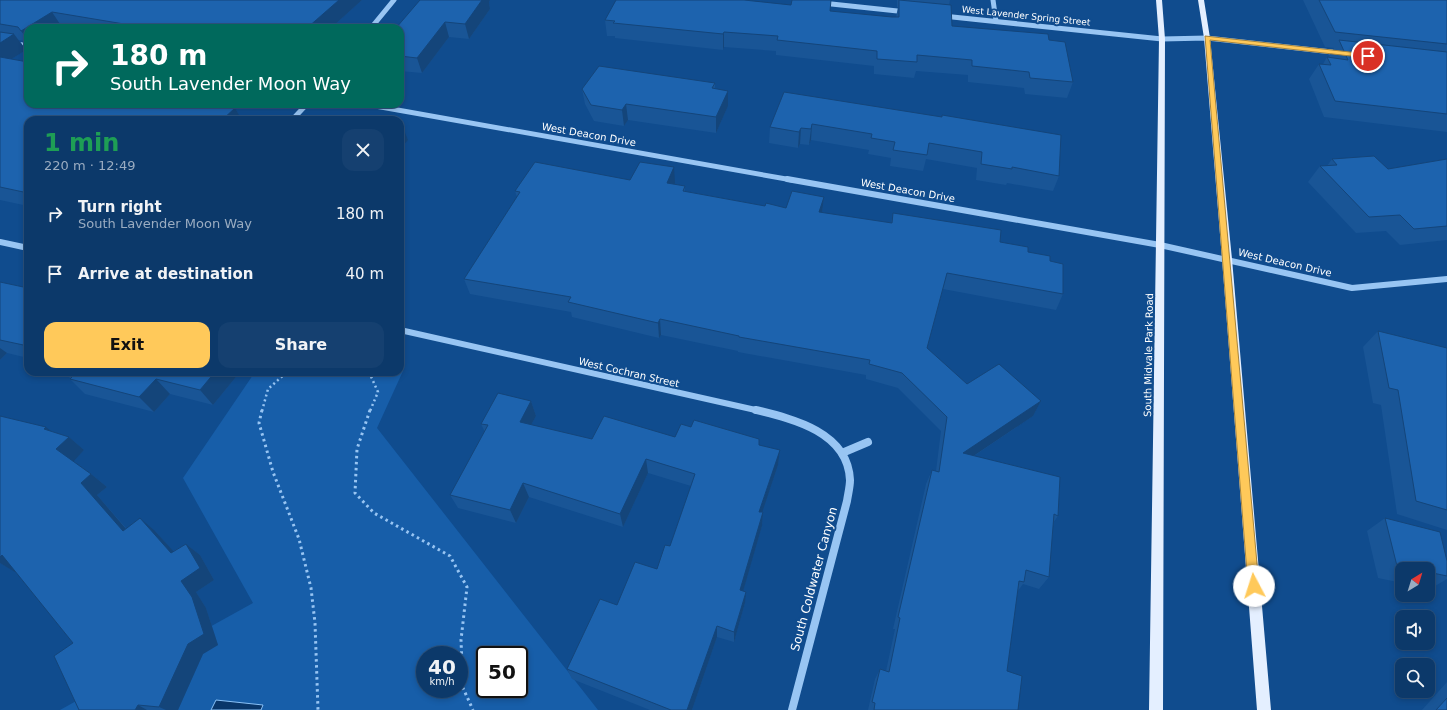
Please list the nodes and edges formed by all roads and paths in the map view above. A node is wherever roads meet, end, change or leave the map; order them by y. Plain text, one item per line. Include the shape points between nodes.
1 (394, 0) edge
2 (993, 0) edge
3 (1159, 0) edge
4 (1201, 0) edge
5 (817, 2) edge
6 (910, 12) edge
7 (934, 14) edge
8 (996, 21) junction
9 (374, 24) edge
10 (1207, 38) junction
11 (1162, 39) junction
12 (0, 42) edge
13 (24, 45) edge
14 (1345, 54) edge
15 (302, 108) edge
16 (387, 108) edge
17 (296, 116) edge
18 (0, 242) edge
19 (1160, 245) junction
20 (24, 247) edge
21 (1227, 259) junction
22 (1447, 279) edge
23 (404, 331) edge
24 (283, 376) edge
25 (371, 376) edge
26 (868, 442) dead end
27 (842, 453) junction
28 (318, 710) edge
29 (473, 710) edge
30 (792, 710) edge
31 (1156, 710) edge
32 (1264, 710) edge

1 - 9 street
2 - 8 street
3 - 11 main road, South Midvale Park Road
4 - 10 main road
5 - 6 street
7 - 8 street, West Lavender Spring Street
8 - 11 street, West Lavender Spring Street
10 - 11 street, West Lavender Spring Street
10 - 14 street, West Lavender Spring Street
10 - 21 main road
11 - 19 main road, South Midvale Park Road
12 - 13 street
15 - 17 street
16 - 19 street, West Deacon Drive
18 - 20 street
19 - 21 street, West Deacon Drive
19 - 31 main road, South Midvale Park Road
21 - 22 street, West Deacon Drive via 1352,288
21 - 32 main road
23 - 27 street, West Cochran Street via 789,418 830,438
24 - 28 path via 268,389 259,423 273,472 299,539 311,588
25 - 29 path via 378,392 357,449 355,493 374,513 450,556 466,587 461,640 463,688
26 - 27 street
27 - 30 street, South Coldwater Canyon via 850,479 847,501

